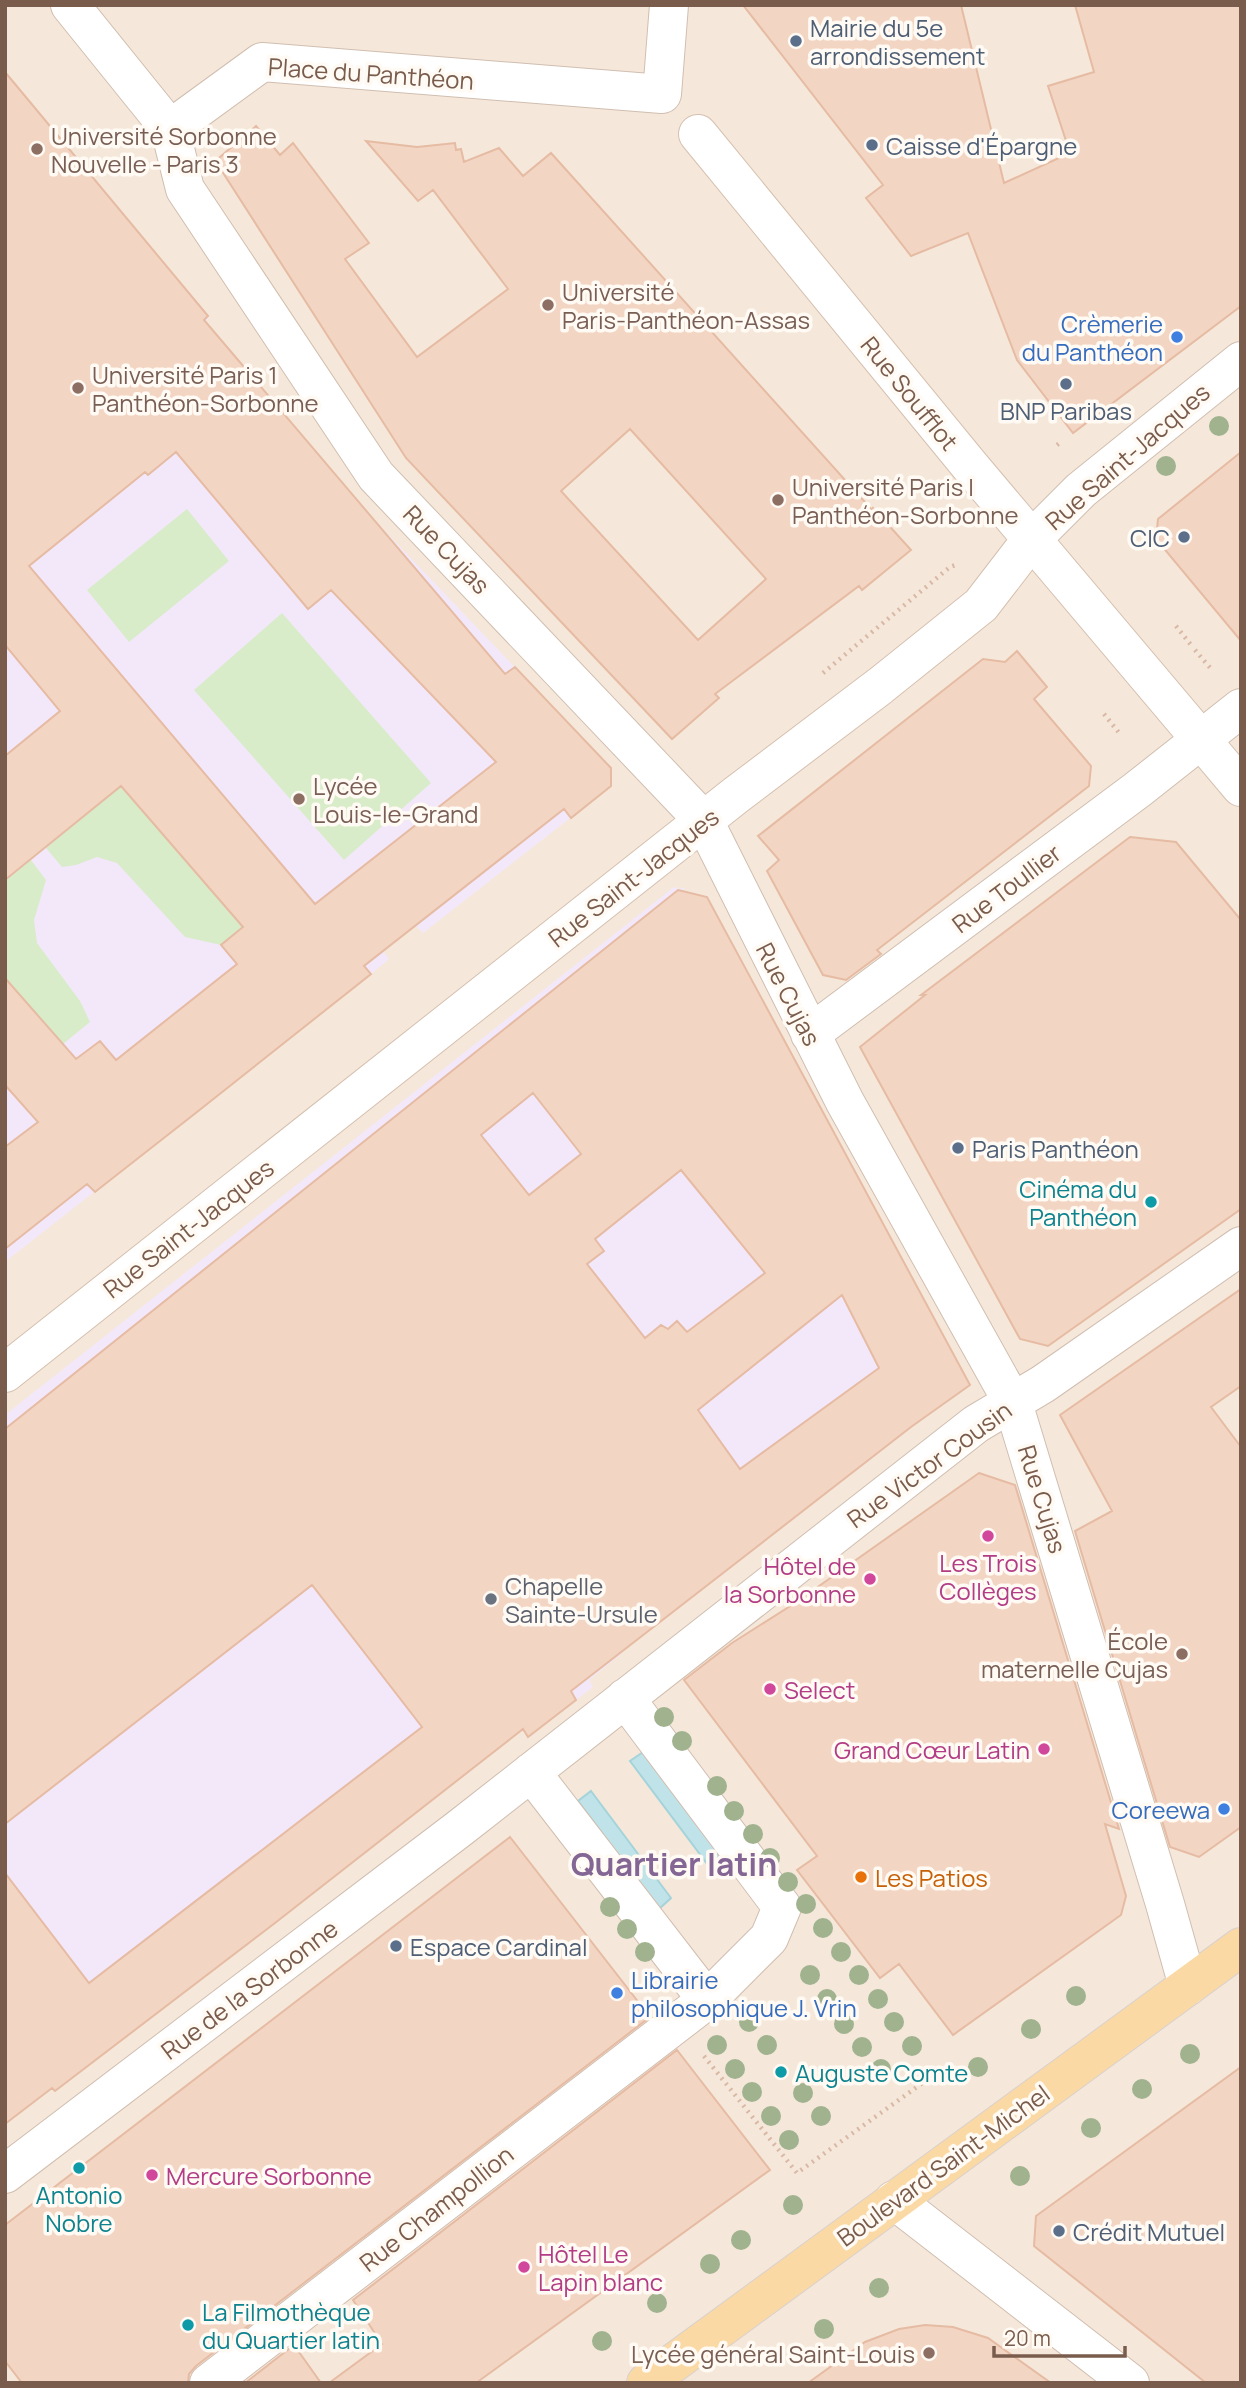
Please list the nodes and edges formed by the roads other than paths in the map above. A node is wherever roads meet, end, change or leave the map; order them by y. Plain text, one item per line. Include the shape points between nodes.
1 (70, 5) edge
2 (669, 5) edge
3 (662, 94) junction
4 (170, 129) junction
5 (1241, 360) edge
6 (1031, 540) junction
7 (1241, 708) edge
8 (1201, 739) junction
9 (1241, 787) edge
10 (704, 821) junction
11 (810, 1034) junction
12 (1241, 1246) edge
13 (5, 1373) edge
14 (1013, 1403) junction
15 (625, 1698) junction
16 (531, 1772) junction
17 (1241, 1947) edge
18 (1188, 1986) junction
19 (707, 2000) junction
20 (5, 2174) edge
21 (894, 2200) junction
22 (209, 2383) edge
23 (646, 2383) edge
24 (1130, 2383) edge

1 - 4 street
2 - 3 street
3 - 4 street, Place du Panthéon via 262,62
3 - 6 street, Rue Soufflot
4 - 10 street, Rue Cujas via 185,189 376,475
5 - 6 street, Rue Saint-Jacques via 1081,490
6 - 8 street, Rue Soufflot
6 - 10 street, Rue Saint-Jacques via 981,605
7 - 8 street, Rue Toullier
8 - 9 street, Rue Soufflot
8 - 11 street, Rue Toullier
10 - 11 street, Rue Cujas
10 - 13 street, Rue Saint-Jacques
11 - 14 street, Rue Cujas
12 - 14 street, Rue Victor Cousin
14 - 15 street, Rue Victor Cousin via 976,1424
14 - 18 street, Rue Cujas
15 - 16 street, Rue Victor Cousin
15 - 19 street, Rue Champollion via 782,1907 769,1938
16 - 19 street
16 - 20 street, Rue de la Sorbonne
17 - 18 main road, Boulevard Saint-Michel
18 - 21 main road, Boulevard Saint-Michel
19 - 22 street, Rue Champollion
21 - 23 main road, Boulevard Saint-Michel
21 - 24 street

